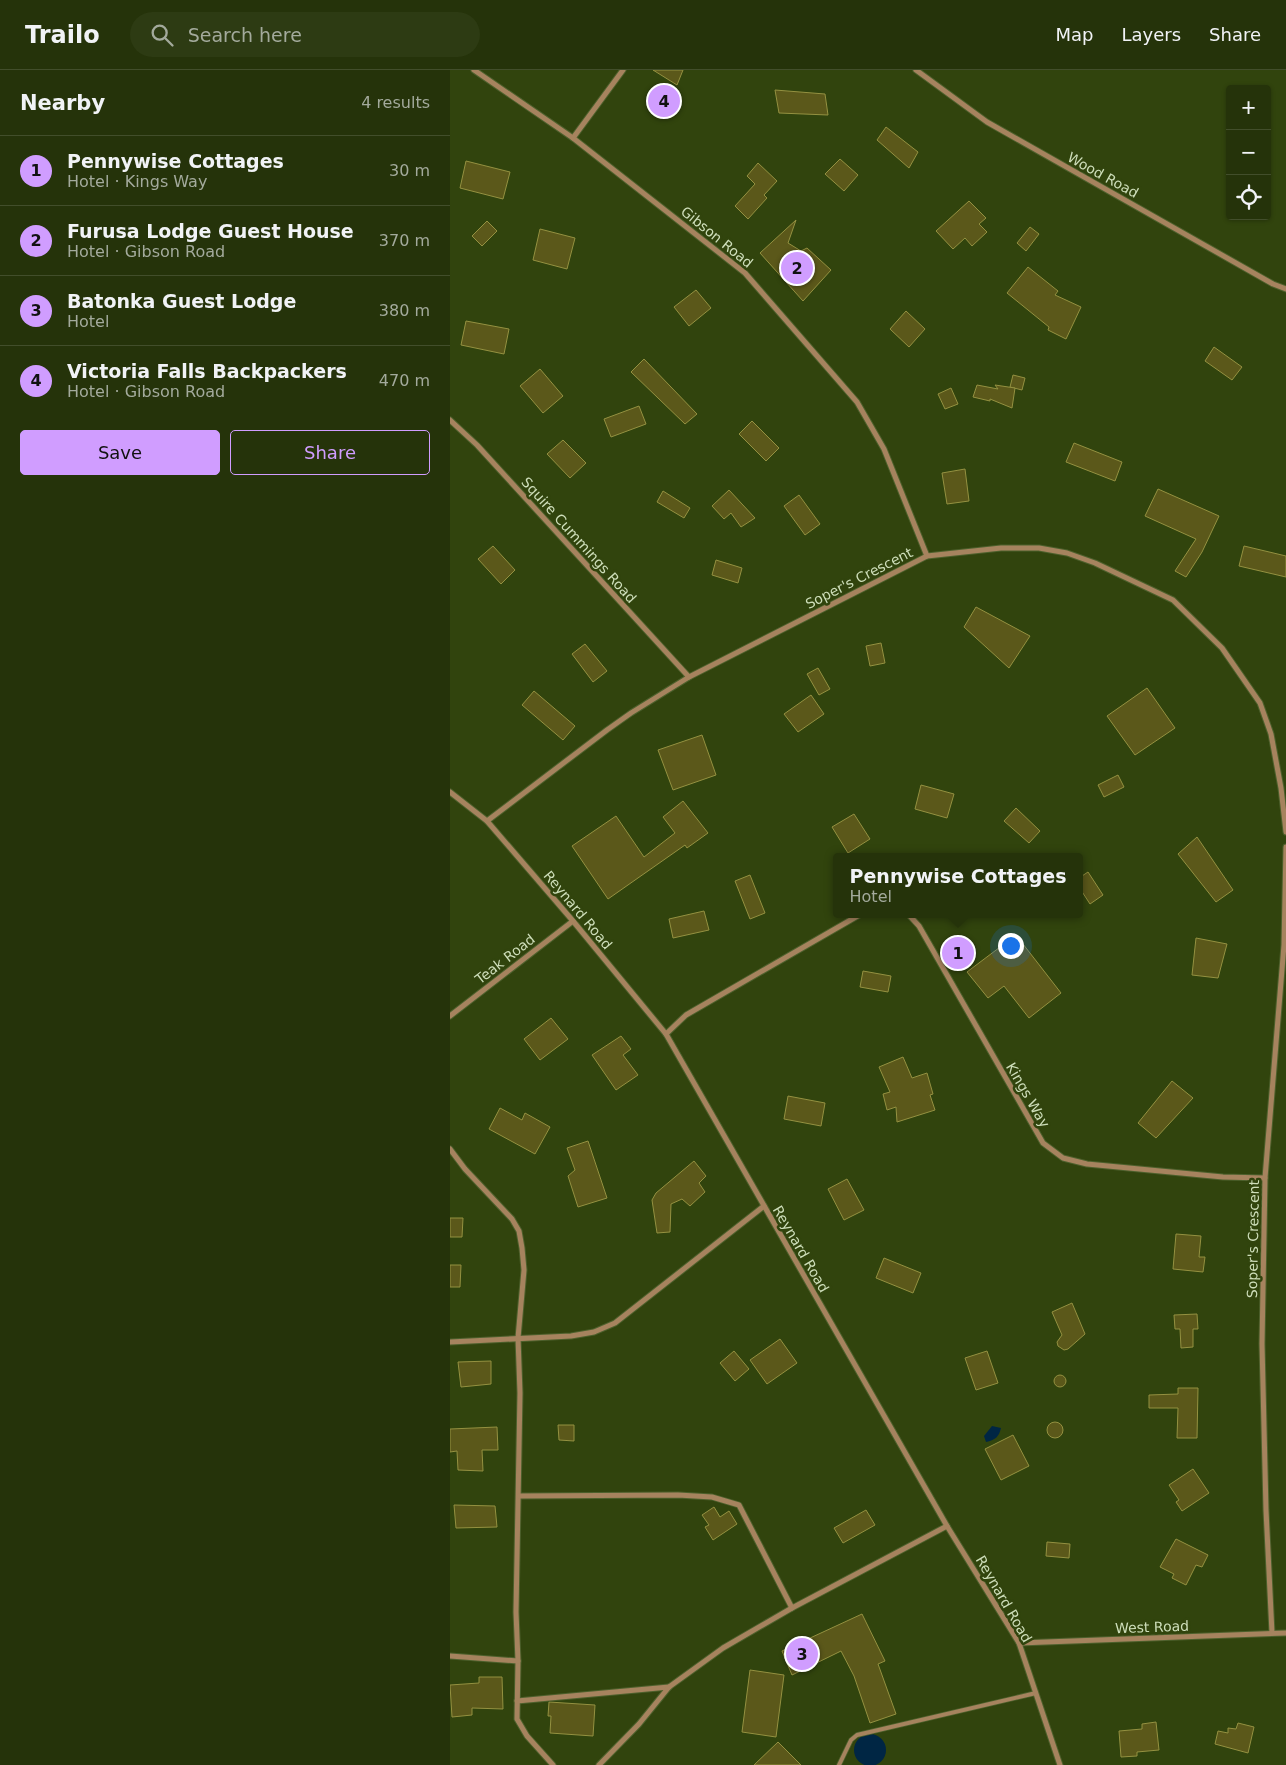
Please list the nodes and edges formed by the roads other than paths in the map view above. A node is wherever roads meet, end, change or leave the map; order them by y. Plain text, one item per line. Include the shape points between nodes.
1 (474, 70) edge
2 (623, 70) edge
3 (916, 70) edge
4 (573, 138) junction
5 (1286, 289) edge
6 (450, 420) edge
7 (927, 556) junction
8 (689, 677) junction
9 (450, 792) edge
10 (487, 820) junction
11 (1286, 832) edge
12 (1286, 847) edge
13 (854, 918) edge
14 (912, 918) edge
15 (574, 920) junction
16 (1285, 945) edge
17 (450, 1016) edge
18 (666, 1034) junction
19 (450, 1149) edge
20 (1265, 1178) junction
21 (764, 1206) junction
22 (518, 1338) junction
23 (450, 1342) edge
24 (519, 1496) junction
25 (948, 1526) junction
26 (792, 1608) junction
27 (1272, 1633) junction
28 (1286, 1633) edge
29 (1019, 1643) junction
30 (450, 1656) edge
31 (518, 1661) junction
32 (669, 1687) junction
33 (1036, 1693) junction
34 (517, 1701) junction
35 (553, 1765) edge
36 (600, 1765) edge
37 (839, 1765) edge
38 (1060, 1765) edge

1 - 4 street, Gibson Road
2 - 4 street
3 - 5 street, Wood Road via 988,122
4 - 7 street, Gibson Road via 745,273 857,402 884,449
6 - 8 street, Squire Cummings Road via 477,445
7 - 8 street, Soper's Crescent
7 - 11 street, Soper's Crescent via 1000,548 1067,552 1174,600 1222,648 1260,703 1271,734
8 - 10 street, Soper's Crescent via 631,713
9 - 10 street, Reynard Road
10 - 15 street, Reynard Road
12 - 16 street, Soper's Crescent
13 - 18 street via 686,1014
14 - 20 street, Kings Way via 1043,1143 1063,1158 1087,1164
15 - 17 street, Teak Road
15 - 18 street, Reynard Road
16 - 20 street, Soper's Crescent
18 - 21 street, Reynard Road
19 - 22 street via 519,1231 524,1270
20 - 27 street, Soper's Crescent via 1263,1354
21 - 22 street via 615,1323 594,1332 571,1336
21 - 25 street, Reynard Road
22 - 23 street
22 - 24 street
24 - 26 street via 678,1495 712,1497 739,1505
24 - 31 street
25 - 26 street
25 - 29 street, Reynard Road
26 - 32 street via 723,1648
27 - 28 street, West Road
27 - 29 street, West Road
29 - 33 street, Reynard Road
30 - 31 street
31 - 34 street
32 - 34 street
32 - 36 street
33 - 37 lane via 858,1735 850,1740
33 - 38 street, Reynard Road
34 - 35 street via 517,1719 527,1736

